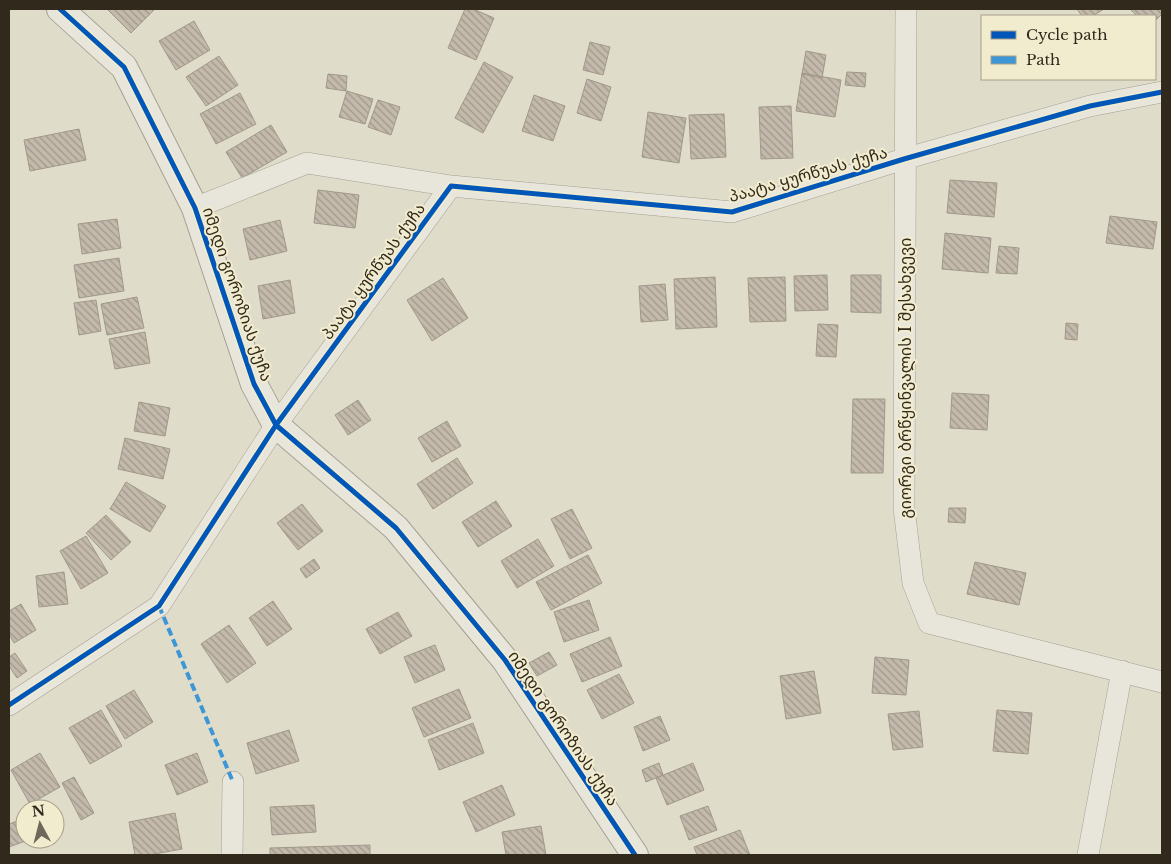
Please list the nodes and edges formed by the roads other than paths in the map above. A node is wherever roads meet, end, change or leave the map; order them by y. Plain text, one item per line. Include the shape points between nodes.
1 (60, 9) edge
2 (906, 9) edge
3 (1162, 92) edge
4 (904, 159) junction
5 (451, 186) junction
6 (195, 208) junction
7 (276, 425) junction
8 (1122, 671) junction
9 (1162, 682) edge
10 (9, 705) edge
11 (233, 782) dead end
12 (232, 855) edge
13 (635, 855) edge
14 (1088, 855) edge

1 - 6 street, იმედი გოროზიას ქუჩა via 124,67
2 - 4 street, პაატა ყურწუას ქუჩა
3 - 4 street via 1090,106
4 - 5 street, პაატა ყურწუას ქუჩა via 732,212
4 - 8 street, გიორგი ბრწყინვალის I შესახვევი via 904,508 913,583 929,623
5 - 6 street, პაატა ყურწუას ქუჩა via 307,163
5 - 7 street, პაატა ყურწუას ქუჩა
6 - 7 street, იმედი გოროზიას ქუჩა via 254,384
7 - 10 street, პაატა ყურწუას ქუჩა via 160,606
7 - 13 street, იმედი გოროზიას ქუჩა via 396,528 505,660
8 - 9 street, გიორგი ბრწყინვალის I შესახვევი
8 - 14 street
11 - 12 street

